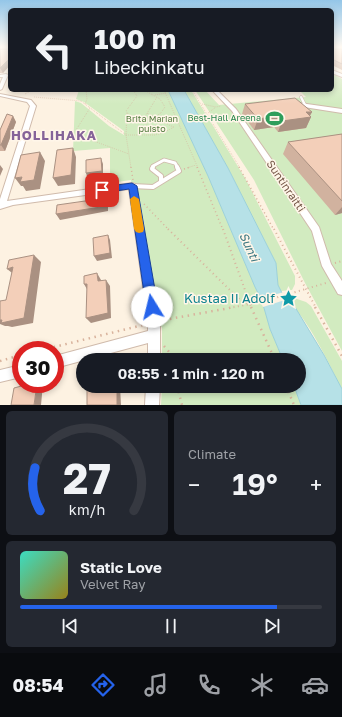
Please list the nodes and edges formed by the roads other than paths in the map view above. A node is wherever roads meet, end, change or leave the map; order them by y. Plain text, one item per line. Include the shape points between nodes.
1 (0, 76) edge
2 (216, 92) edge
3 (0, 93) edge
4 (301, 97) dead end
5 (285, 105) edge
6 (305, 105) junction
7 (342, 111) edge
8 (161, 181) junction
9 (132, 186) junction
10 (1, 206) edge
11 (342, 290) edge
12 (155, 335) junction
13 (154, 353) edge
14 (64, 360) edge
15 (12, 373) edge
16 (0, 376) edge
17 (153, 393) edge
18 (152, 405) edge

1 - 3 street via 6,75
2 - 11 street, Suntinraitti via 235,108 316,230 327,266
3 - 10 street via 29,101 33,106
4 - 6 lane
5 - 6 street
6 - 7 street
8 - 8 lane via 178,171 175,162 162,160 155,164 152,169 161,176
8 - 9 lane via 153,187
9 - 10 street
9 - 12 street
12 - 13 street
12 - 14 street
15 - 16 street
17 - 18 street

